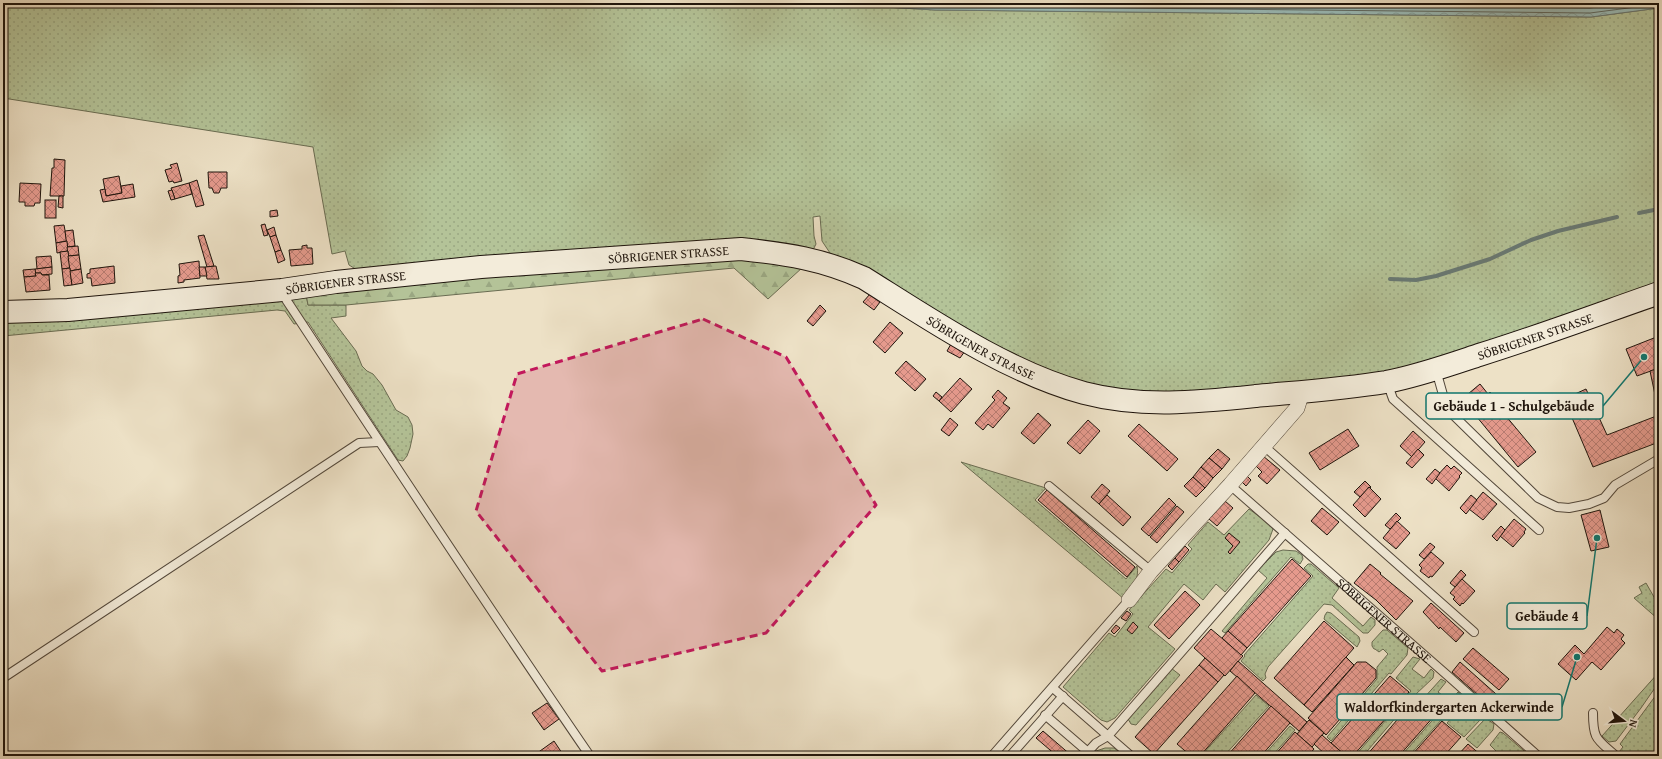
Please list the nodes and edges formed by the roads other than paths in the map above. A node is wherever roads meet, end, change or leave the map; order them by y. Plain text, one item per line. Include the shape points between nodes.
1 (282, 290) junction
2 (1659, 293) edge
3 (3, 312) edge
4 (1435, 369) junction
5 (1387, 382) junction
6 (1302, 392) junction
7 (379, 442) junction
8 (1264, 446) junction
9 (1659, 459) edge
10 (1230, 485) junction
11 (1049, 486) dead end
12 (1539, 530) dead end
13 (1284, 533) junction
14 (1151, 571) junction
15 (1129, 600) joint
16 (1474, 632) dead end
17 (3, 678) edge
18 (1053, 688) junction
19 (1063, 696) junction
20 (1592, 713) dead end
21 (1046, 715) junction
22 (1108, 736) junction
23 (1086, 754) edge
24 (590, 756) edge
25 (992, 756) edge
26 (1010, 756) edge
27 (1131, 756) edge
28 (1538, 756) edge
29 (1616, 756) edge

1 - 3 street, SÖBRIGENER STRASSE via 68,310
1 - 6 street, SÖBRIGENER STRASSE via 336,282 481,268 741,249 825,262 864,278 1014,366 1083,392 1136,402 1186,403
1 - 7 lane
2 - 4 street, SÖBRIGENER STRASSE
4 - 5 street, SÖBRIGENER STRASSE
4 - 9 lane via 1447,409 1538,498 1547,503 1568,508 1604,498 1615,485
5 - 6 street, SÖBRIGENER STRASSE
5 - 12 lane via 1394,398
6 - 8 street via 1297,408
7 - 17 lane via 359,443
7 - 24 lane
8 - 10 street
8 - 16 lane
10 - 13 lane, SÖBRIGENER STRASSE
10 - 14 street
11 - 14 lane
13 - 22 lane
13 - 28 lane, SÖBRIGENER STRASSE
14 - 15 street
15 - 18 lane
18 - 19 lane
18 - 25 lane
19 - 21 lane
19 - 22 lane
20 - 29 lane via 1596,737
21 - 23 lane
21 - 26 lane
22 - 23 lane via 1096,743
22 - 27 lane

